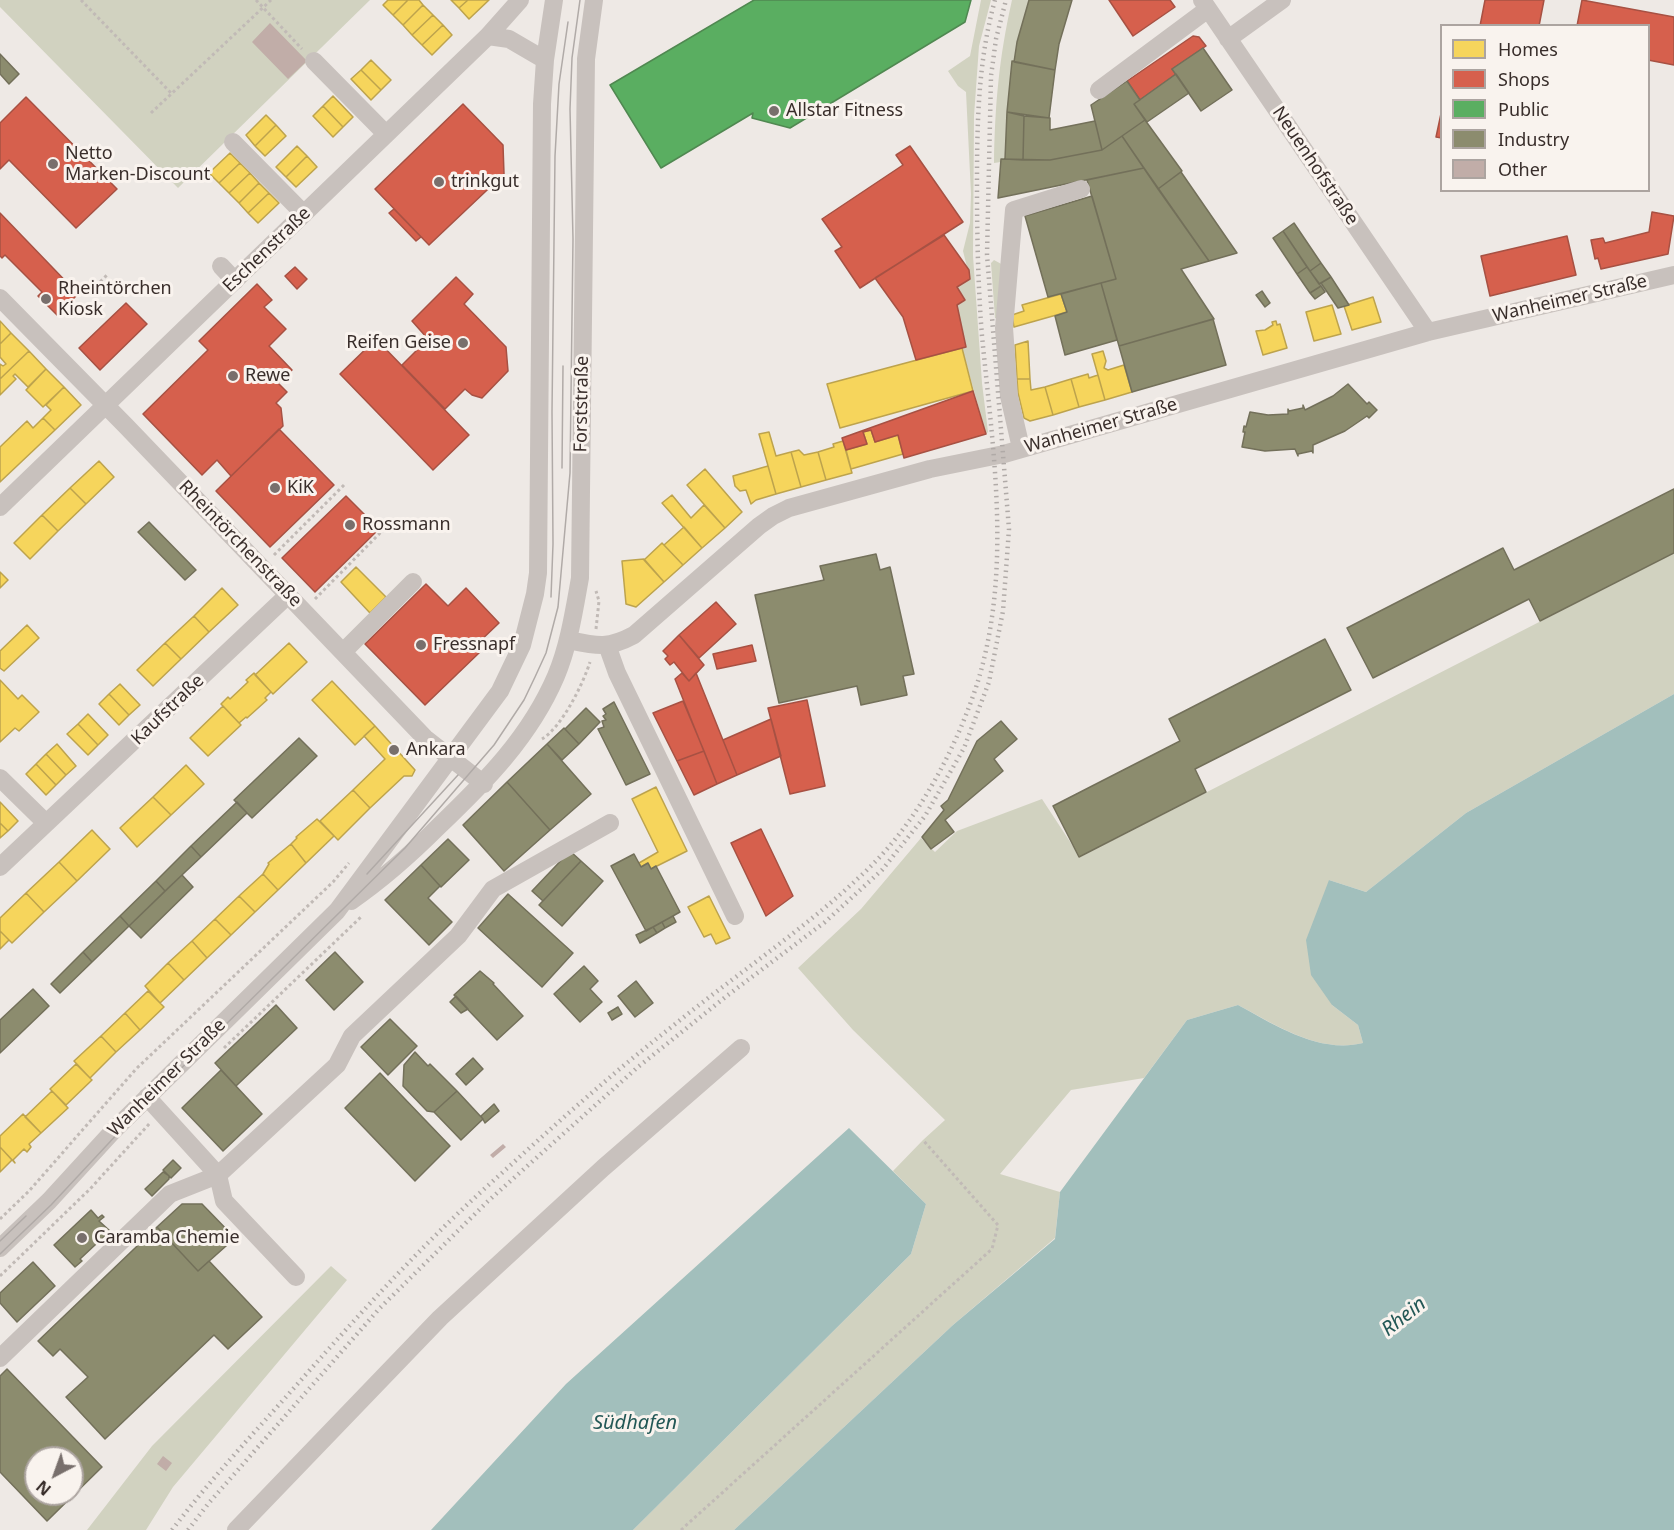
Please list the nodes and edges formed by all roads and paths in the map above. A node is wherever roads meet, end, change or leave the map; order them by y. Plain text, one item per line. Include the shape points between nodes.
1 (81, 0) edge
2 (256, 0) edge
3 (271, 0) edge
4 (520, 0) edge
5 (554, 0) edge
6 (594, 0) edge
7 (1282, 0) edge
8 (1205, 5) edge
9 (264, 8) junction
10 (488, 36) junction
11 (1228, 39) junction
12 (545, 60) junction
13 (314, 61) joint
14 (1099, 90) dead end
15 (172, 94) junction
16 (151, 113) dead end
17 (386, 134) junction
18 (233, 142) dead end
19 (1081, 189) dead end
20 (304, 214) junction
21 (221, 266) dead end
22 (108, 274) dead end
23 (1674, 275) edge
24 (235, 281) junction
25 (96, 286) dead end
26 (0, 298) edge
27 (1428, 332) junction
28 (105, 406) junction
29 (1022, 448) junction
30 (346, 483) dead end
31 (0, 507) edge
32 (387, 526) dead end
33 (262, 567) junction
34 (413, 582) dead end
35 (596, 588) dead end
36 (288, 595) junction
37 (303, 610) junction
38 (568, 640) junction
39 (601, 645) junction
40 (344, 652) junction
41 (535, 743) dead end
42 (451, 758) junction
43 (0, 778) edge
44 (484, 784) junction
45 (46, 823) junction
46 (610, 823) dead end
47 (352, 860) dead end
48 (0, 867) edge
49 (337, 911) junction
50 (367, 911) dead end
51 (735, 916) dead end
52 (741, 1048) dead end
53 (218, 1054) dead end
54 (147, 1097) junction
55 (160, 1112) junction
56 (923, 1140) dead end
57 (218, 1175) junction
58 (0, 1218) edge
59 (0, 1248) edge
60 (0, 1276) edge
61 (297, 1278) dead end
62 (0, 1358) edge
63 (236, 1530) edge
64 (681, 1530) edge

1 - 15 path
2 - 9 path
3 - 9 path
4 - 10 street
5 - 12 street
6 - 38 street, Forststraße via 586,59 580,578
7 - 11 street
8 - 11 street, Neuenhofstraße
8 - 14 street
9 - 13 path
9 - 15 path
10 - 12 street via 509,39
10 - 17 street, Eschenstraße
11 - 27 street, Neuenhofstraße
12 - 42 street via 538,573 522,645 500,691
13 - 17 street
15 - 16 path
17 - 20 street, Eschenstraße
18 - 20 street
19 - 29 street via 1014,210 1004,328 1009,396
20 - 24 street, Eschenstraße
21 - 24 street
22 - 25 path
23 - 27 street, Wanheimer Straße
24 - 28 street, Eschenstraße
26 - 28 street, Rheintörchenstraße
27 - 29 street, Wanheimer Straße
28 - 31 street, Eschenstraße
28 - 33 street, Rheintörchenstraße
29 - 39 street, Wanheimer Straße via 789,508 773,516 634,635 618,643
30 - 33 path
32 - 37 path
33 - 36 street, Rheintörchenstraße
34 - 40 street
35 - 39 path
36 - 37 street, Rheintörchenstraße
36 - 45 street, Kaufstraße
37 - 40 street, Rheintörchenstraße
38 - 39 street
38 - 44 street, Forststraße via 556,676 533,722
39 - 41 path via 565,712 548,735
39 - 51 street
40 - 42 street, Rheintörchenstraße via 424,738
42 - 44 street, Rheintörchenstraße
42 - 49 street, Wanheimer Straße
43 - 45 street
44 - 49 street, Wanheimer Straße via 399,865
45 - 48 street, Kaufstraße
46 - 57 street via 492,889 458,936 352,1036 337,1065
47 - 58 path via 136,1070 29,1191
49 - 54 street, Wanheimer Straße
50 - 53 path
52 - 63 street via 440,1318
54 - 55 street
54 - 59 street, Wanheimer Straße
55 - 57 street
55 - 60 path via 90,1189
56 - 64 path via 998,1225 992,1249
57 - 61 street via 224,1201
57 - 62 street via 170,1194

